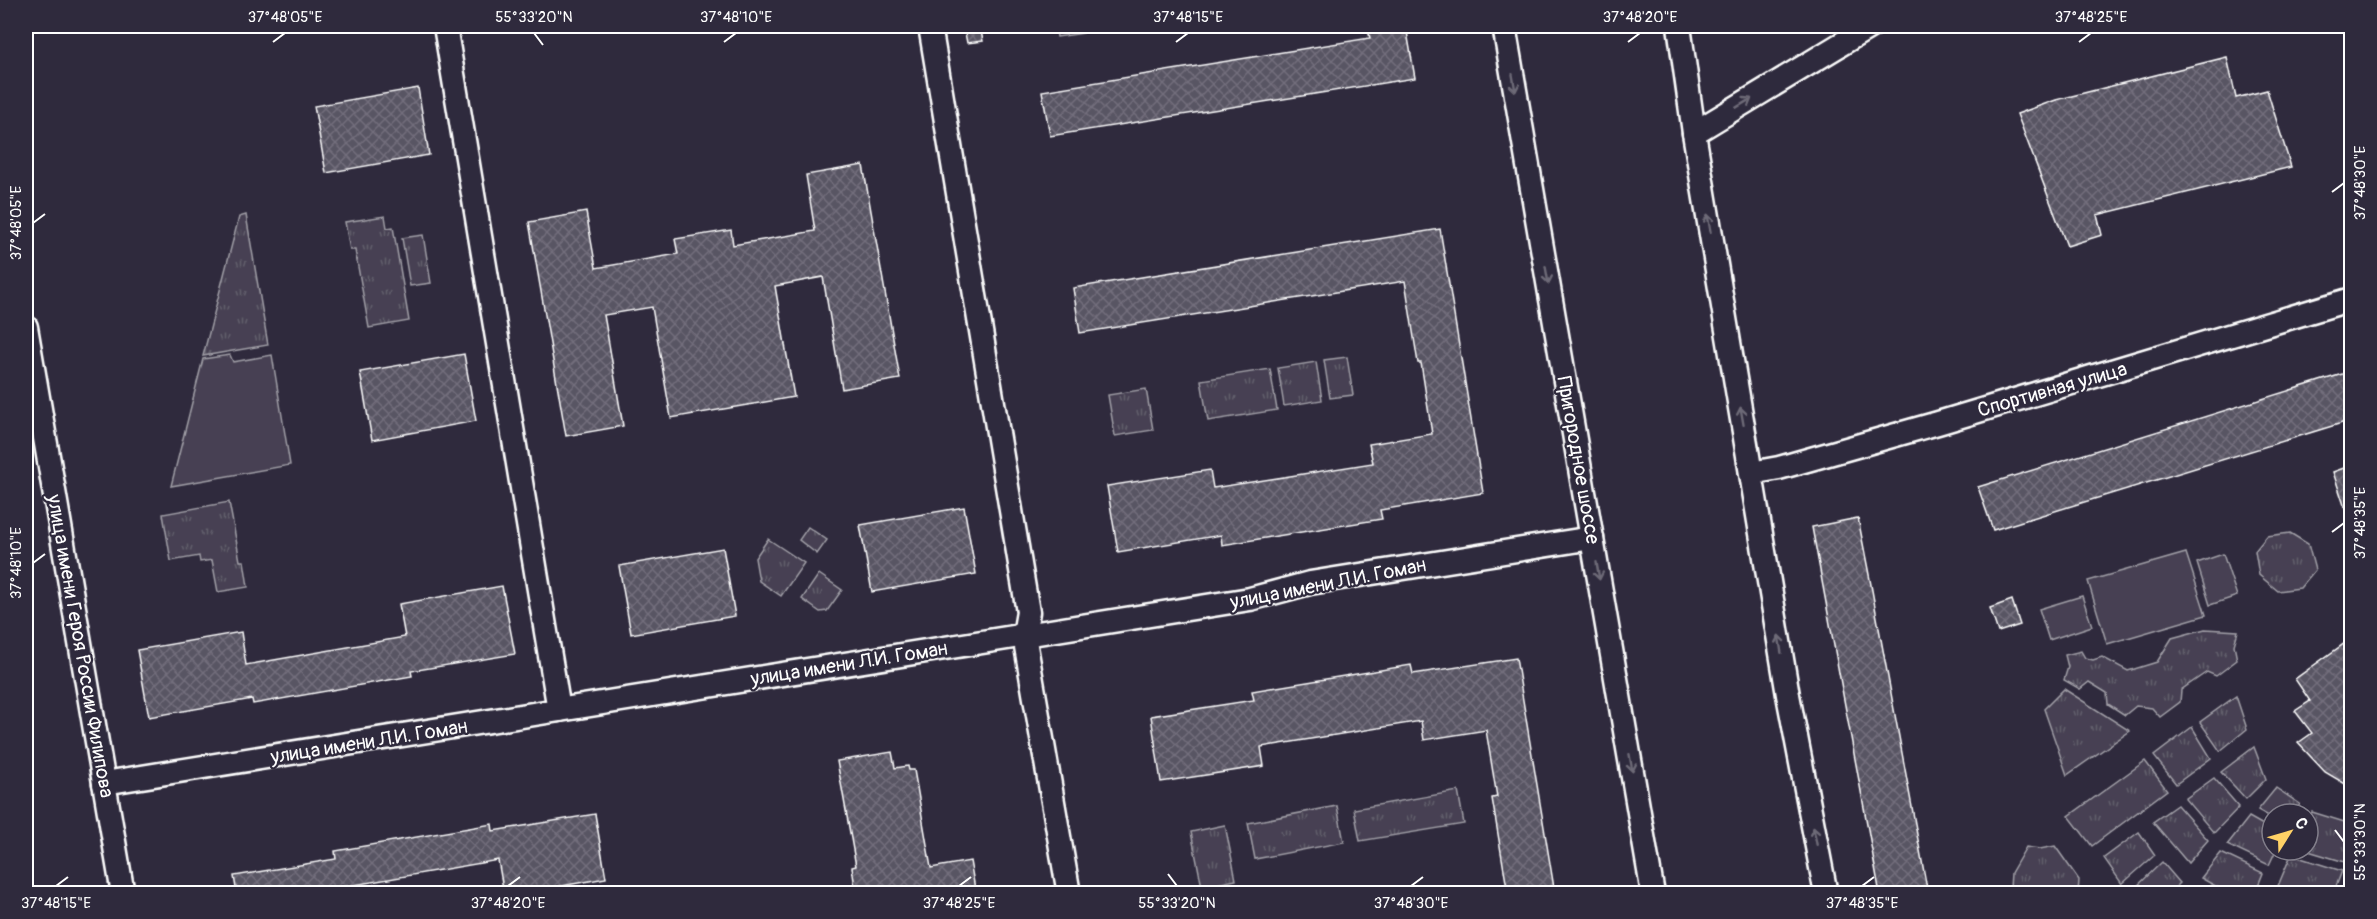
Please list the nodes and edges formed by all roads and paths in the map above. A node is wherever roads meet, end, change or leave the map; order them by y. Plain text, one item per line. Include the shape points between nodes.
1 (445, 26) edge
2 (930, 26) edge
3 (1504, 26) edge
4 (1679, 26) edge
5 (1871, 26) edge
6 (1694, 133) junction
7 (2352, 299) edge
8 (26, 327) edge
9 (1752, 473) junction
10 (1592, 538) junction
11 (1024, 635) junction
12 (559, 710) junction
13 (104, 783) junction
14 (123, 894) edge
15 (1069, 894) edge
16 (1653, 894) edge
17 (1826, 894) edge

1 - 12 street
2 - 11 street via 1028,612
3 -> 10 street, Пригородное шоссе
4 - 6 street
6 -> 5 street
9 -> 6 street
7 - 9 street, Спортивная улица via 1907,432
8 - 13 street, улица имени Героя России Филипова
17 -> 9 street
10 - 11 street, улица имени Л.И. Гоман via 1310,583 1250,599
10 -> 16 street, Пригородное шоссе
11 - 12 street, улица имени Л.И. Гоман
11 - 15 street
12 - 13 street, улица имени Л.И. Гоман
13 - 14 street, улица имени Героя России Филипова

